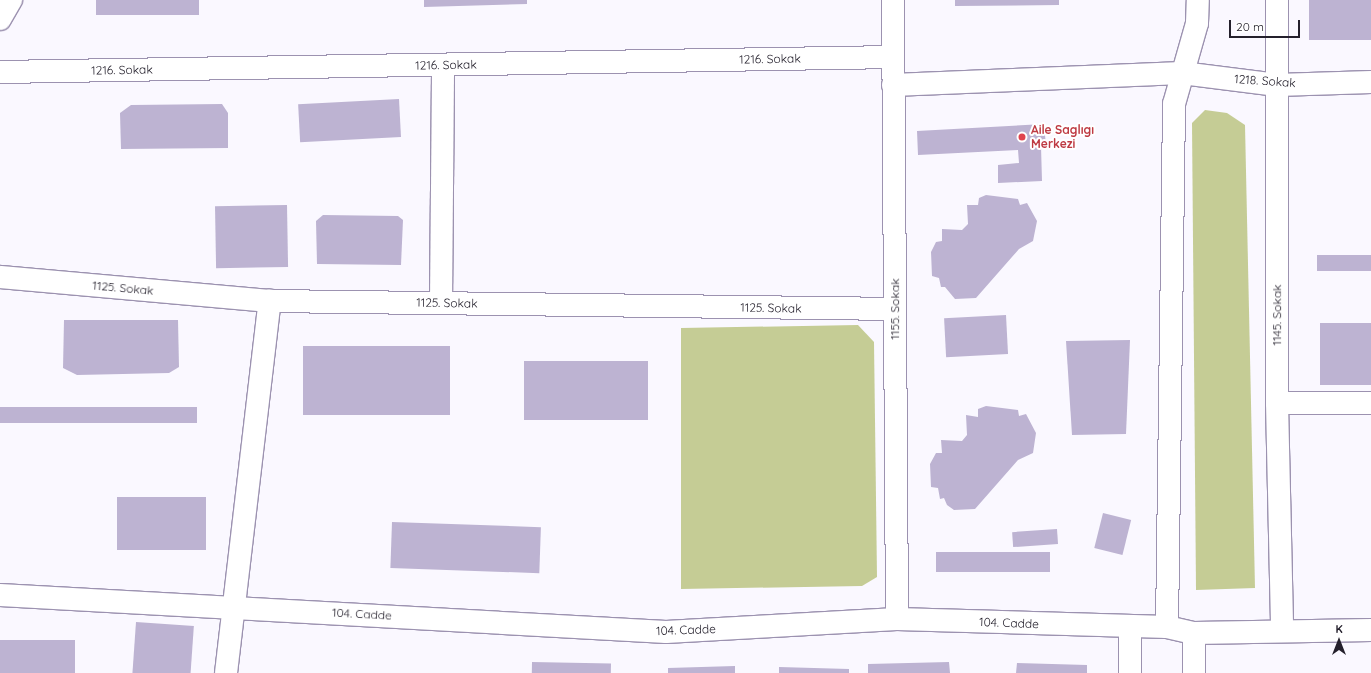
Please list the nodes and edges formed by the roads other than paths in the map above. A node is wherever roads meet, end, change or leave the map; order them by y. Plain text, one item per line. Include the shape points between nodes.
1 (11, 0) edge
2 (893, 0) edge
3 (1198, 0) edge
4 (1277, 0) edge
5 (0, 19) edge
6 (892, 57) junction
7 (443, 65) junction
8 (0, 72) edge
9 (1182, 73) junction
10 (1371, 82) edge
11 (893, 85) junction
12 (1277, 85) junction
13 (0, 277) edge
14 (270, 301) junction
15 (441, 303) junction
16 (894, 309) junction
17 (1277, 403) junction
18 (1371, 403) edge
19 (0, 594) edge
20 (235, 606) junction
21 (897, 619) junction
22 (1167, 627) junction
23 (1130, 628) junction
24 (1371, 630) edge
25 (1282, 631) junction
26 (1194, 633) junction
27 (226, 673) edge
28 (1130, 673) edge
29 (1194, 673) edge

1 - 5 street
2 - 6 street, 1155. Sokak
3 - 9 street via 1197,23
4 - 12 street, 1145. Sokak
6 - 7 street, 1216. Sokak
6 - 11 street, 1155. Sokak
7 - 8 street, 1216. Sokak
7 - 15 street
9 - 11 street, 1218. Sokak
9 - 12 street, 1218. Sokak
9 - 22 street via 1174,104
10 - 12 street, 1218. Sokak
11 - 16 street, 1155. Sokak
12 - 17 street, 1145. Sokak
13 - 14 street, 1125. Sokak
14 - 15 street, 1125. Sokak
14 - 20 street
15 - 16 street, 1125. Sokak
16 - 21 street, 1155. Sokak
17 - 18 street
17 - 25 street, 1145. Sokak
19 - 20 street, 104. Cadde
20 - 21 street, 104. Cadde via 666,632
20 - 27 street
21 - 23 street, 104. Cadde
22 - 23 street, 104. Cadde
22 - 26 street, 104. Cadde
23 - 28 street
24 - 25 street, 104. Cadde
25 - 26 street, 104. Cadde
26 - 29 street

